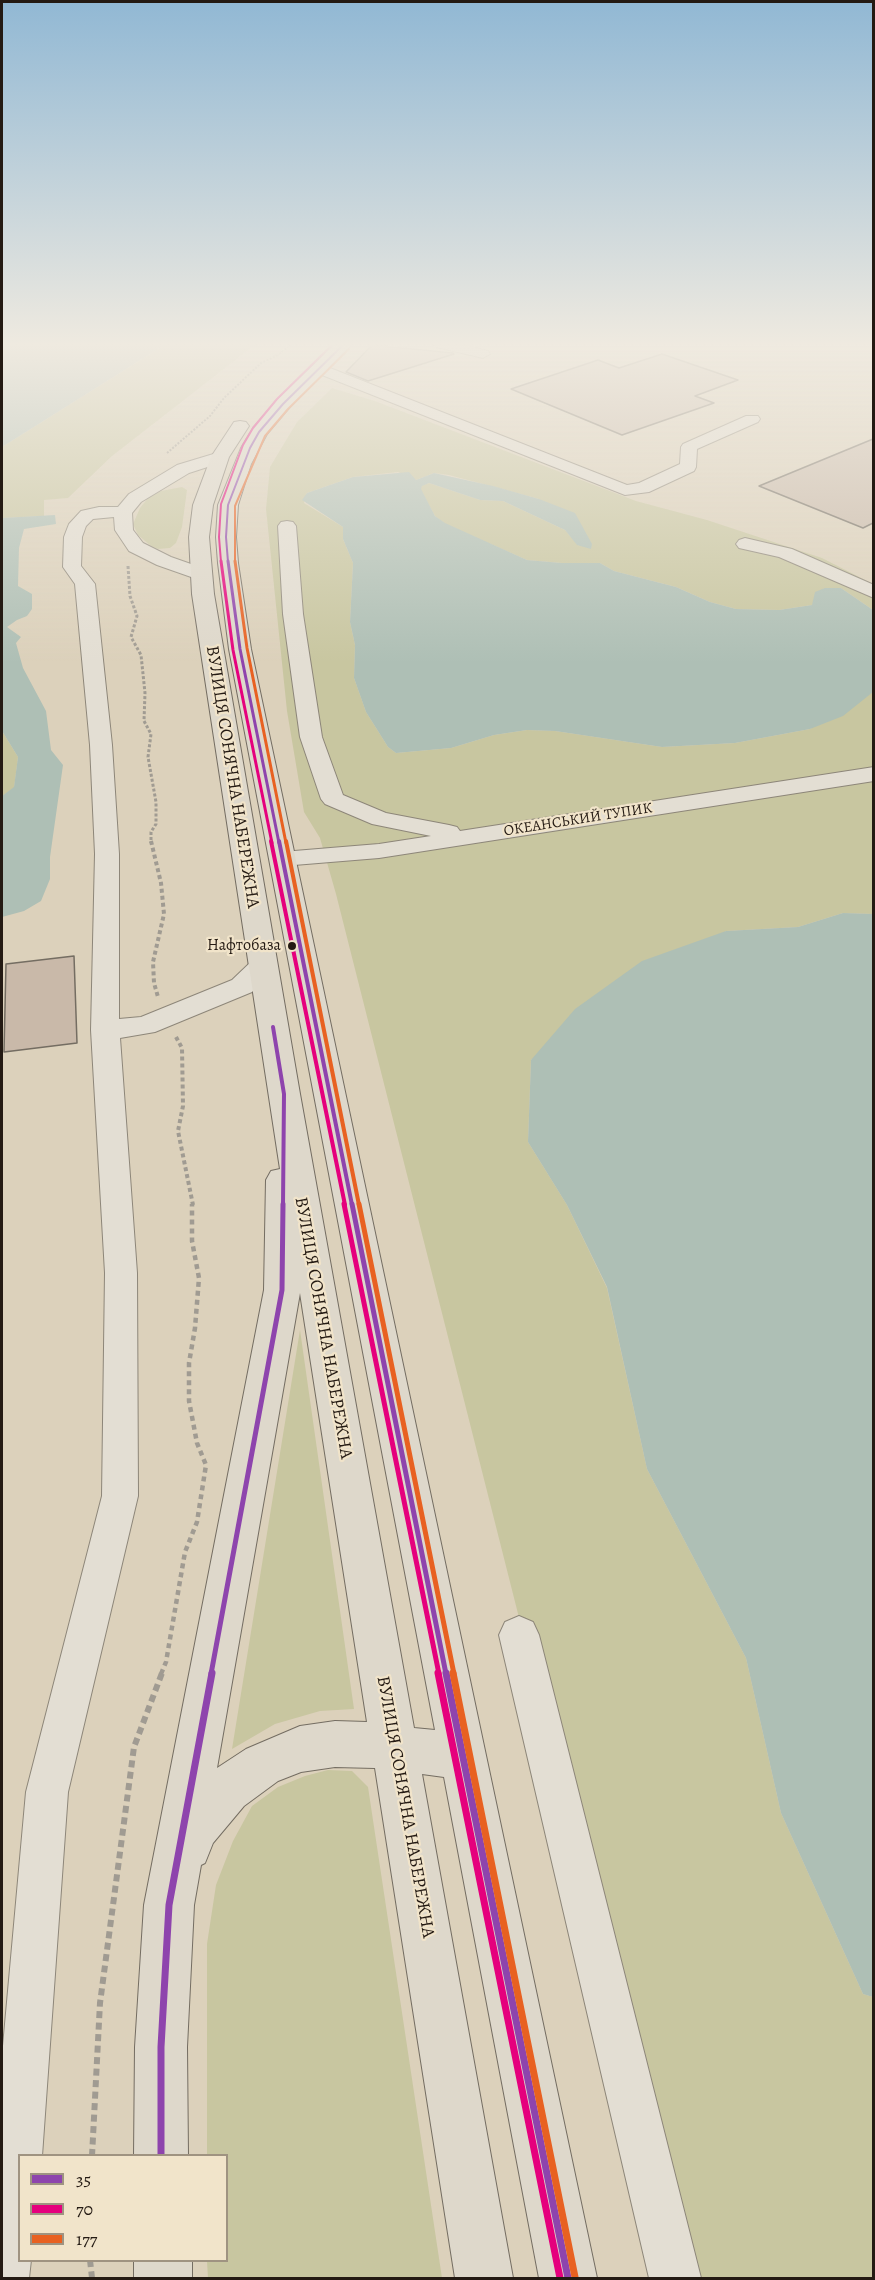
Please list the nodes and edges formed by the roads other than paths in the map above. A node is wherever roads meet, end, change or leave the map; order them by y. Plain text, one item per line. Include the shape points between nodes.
1 (224, 450) edge
2 (249, 450) edge
3 (525, 450) edge
4 (689, 450) edge
5 (220, 457) junction
6 (123, 512) junction
7 (287, 526) dead end
8 (745, 544) dead end
9 (201, 574) junction
10 (873, 592) edge
11 (873, 774) edge
12 (472, 836) junction
13 (282, 859) junction
14 (263, 965) junction
15 (105, 1030) junction
16 (284, 1095) junction
17 (519, 1635) dead end
18 (395, 1748) junction
19 (464, 1757) junction
20 (169, 1905) junction
21 (161, 2154) edge
22 (163, 2262) edge
23 (3, 2278) edge
24 (164, 2278) edge
25 (484, 2278) edge
26 (568, 2278) edge
27 (675, 2278) edge

1 - 5 main road, ВУЛИЦЯ СОНЯЧНА НАБЕРЕЖНА
2 - 13 main road, ВУЛИЦЯ СОНЯЧНА НАБЕРЕЖНА via 228,505 228,563 240,649
3 - 4 street via 625,490 643,488 688,467
5 - 6 street via 183,469 135,498
5 - 9 main road, ВУЛИЦЯ СОНЯЧНА НАБЕРЕЖНА via 200,521
6 - 9 street via 123,530 136,547
6 - 15 street via 87,515 78,524 71,555 72,567 85,584 101,745 107,854
7 - 12 street via 293,614 310,737 333,799 380,819
8 - 10 street via 785,554
9 - 14 main road, ВУЛИЦЯ СОНЯЧНА НАБЕРЕЖНА
11 - 12 street, ОКЕАНСЬКИЙ ТУПИК
12 - 13 street, ОКЕАНСЬКИЙ ТУПИК via 379,851
13 - 19 main road, ВУЛИЦЯ СОНЯЧНА НАБЕРЕЖНА
14 - 15 street via 242,986 167,1017 145,1026
14 - 16 main road, ВУЛИЦЯ СОНЯЧНА НАБЕРЕЖНА
15 - 23 street via 122,1273 120,1496 47,1792 19,2136
16 - 18 main road, ВУЛИЦЯ СОНЯЧНА НАБЕРЕЖНА
16 - 20 main road via 282,1290
17 - 27 street
18 - 19 main road
18 - 20 main road via 335,1744 300,1749 253,1771 227,1789 192,1831
18 - 25 main road, ВУЛИЦЯ СОНЯЧНА НАБЕРЕЖНА
19 - 26 main road, ВУЛИЦЯ СОНЯЧНА НАБЕРЕЖНА
20 - 21 main road via 161,2047
22 - 24 main road

